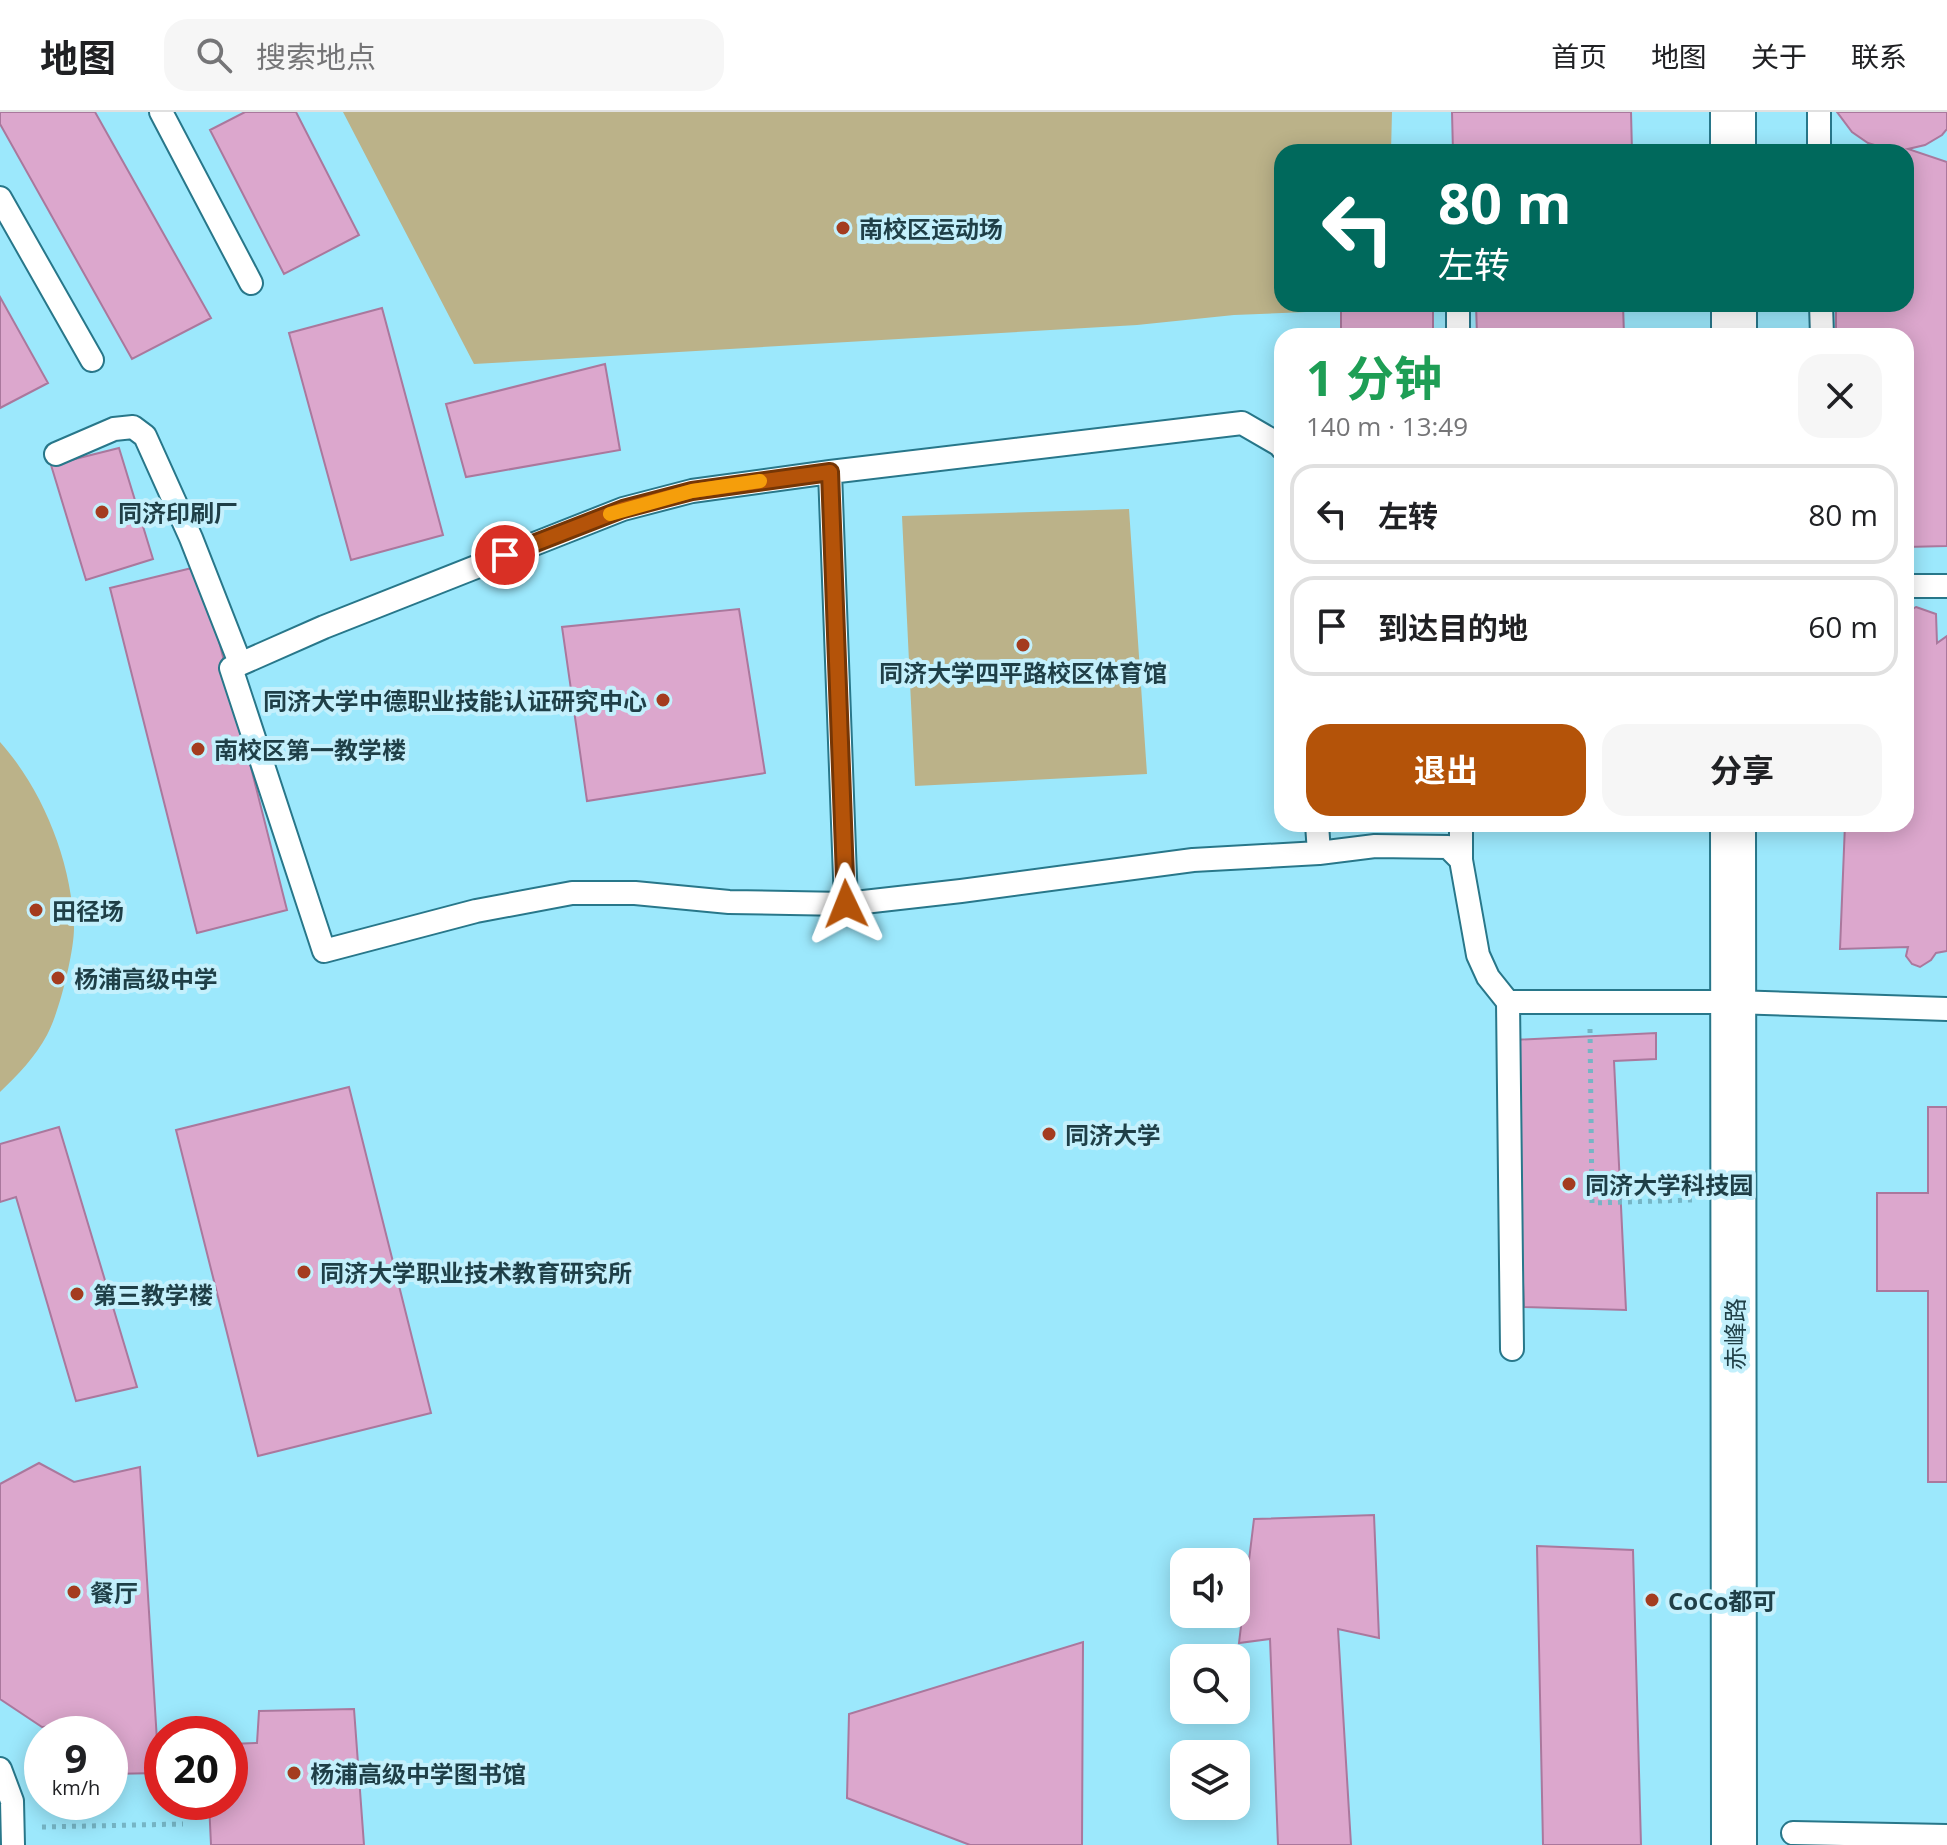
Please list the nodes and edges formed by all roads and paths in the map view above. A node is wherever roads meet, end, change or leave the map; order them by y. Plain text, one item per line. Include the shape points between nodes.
1 (161, 112) edge
2 (1733, 112) edge
3 (1819, 112) edge
4 (1733, 144) edge
5 (1819, 144) edge
6 (0, 198) edge
7 (251, 283) dead end
8 (92, 360) dead end
9 (1274, 443) edge
10 (56, 454) dead end
11 (830, 472) junction
12 (1914, 586) edge
13 (1947, 586) edge
14 (240, 663) junction
15 (1318, 832) edge
16 (1461, 832) edge
17 (1733, 832) edge
18 (1319, 853) junction
19 (1461, 860) junction
20 (846, 904) junction
21 (1508, 1002) junction
22 (1590, 1002) junction
23 (1733, 1002) junction
24 (1947, 1009) edge
25 (1733, 1199) junction
26 (1512, 1349) dead end
27 (0, 1769) edge
28 (183, 1824) dead end
29 (1793, 1833) dead end
30 (13, 1836) edge
31 (1947, 1836) edge
32 (1734, 1845) edge

1 - 7 lane
2 - 4 street
3 - 5 lane
6 - 8 lane
9 - 11 lane via 1242,423
10 - 14 lane via 114,429 133,427 145,436
11 - 14 lane via 692,491 623,509
11 - 20 lane
12 - 13 lane
14 - 20 lane via 231,668 324,951 476,911 572,893
15 - 18 lane
16 - 19 lane
17 - 23 street, 赤峰路
18 - 19 lane via 1375,846 1448,847
18 - 20 lane via 1193,860
19 - 21 lane via 1478,955
21 - 22 lane
21 - 26 lane
22 - 23 lane
22 - 25 path via 1592,1203
23 - 24 lane
23 - 25 street, 赤峰路
25 - 32 street, 赤峰路
27 - 30 lane via 12,1801
28 - 30 path
29 - 31 lane

